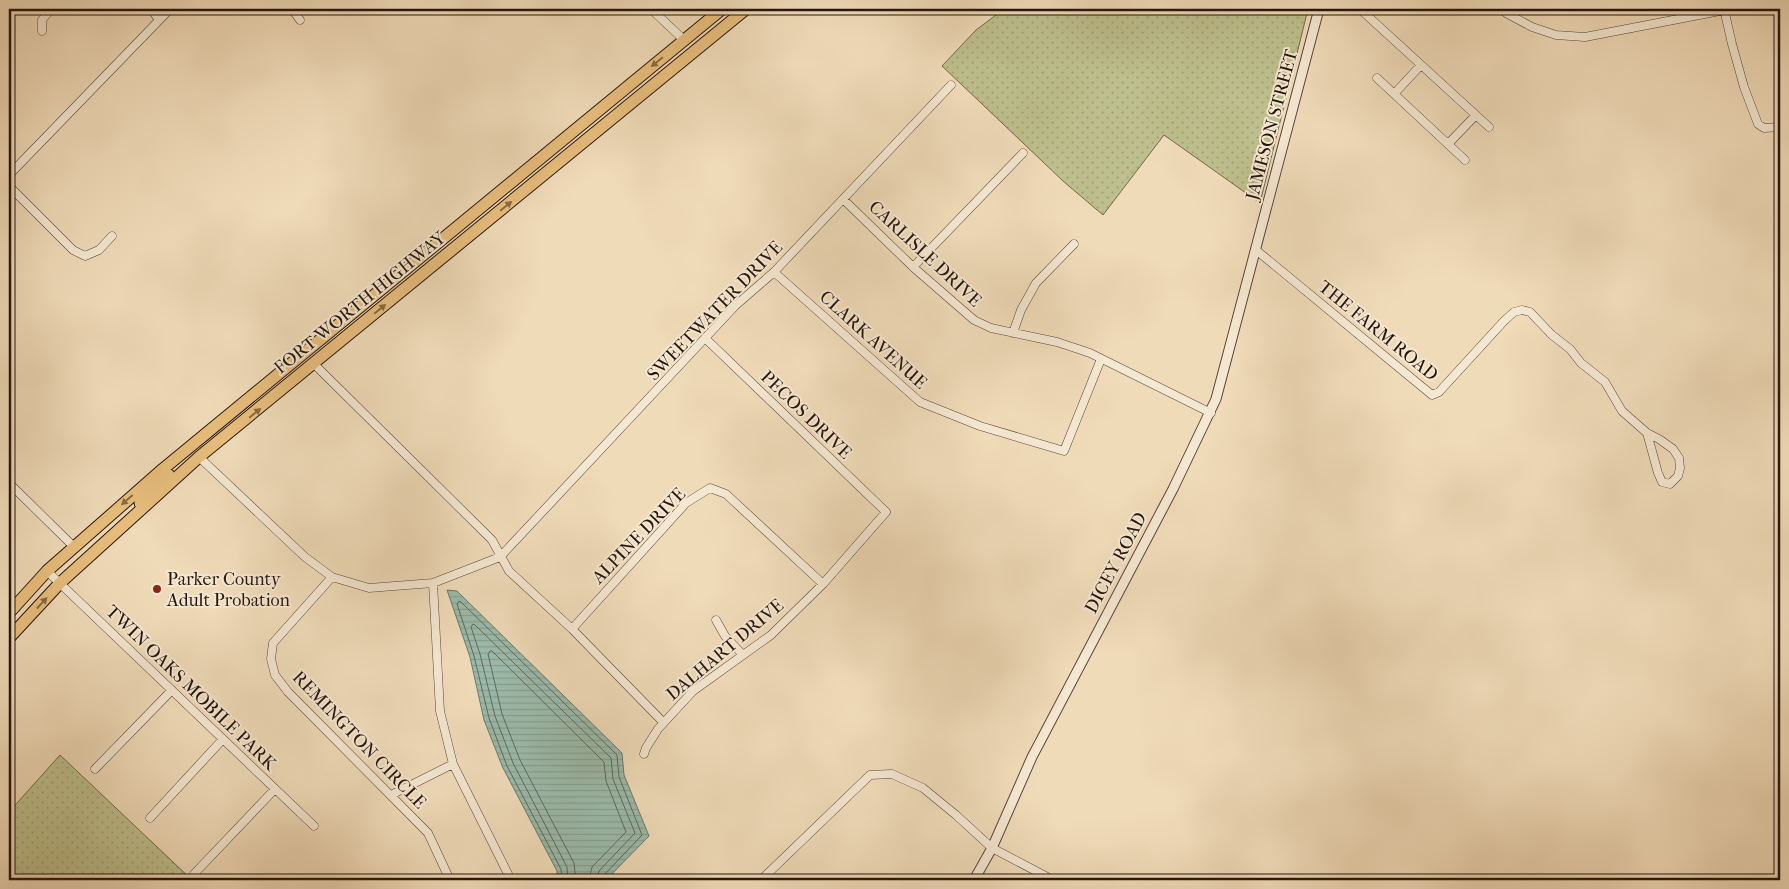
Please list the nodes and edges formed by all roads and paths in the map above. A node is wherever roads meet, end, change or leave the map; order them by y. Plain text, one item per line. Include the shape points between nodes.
1 (51, 9) edge
2 (151, 9) edge
3 (170, 9) edge
4 (292, 9) edge
5 (650, 9) edge
6 (746, 9) edge
7 (1319, 9) edge
8 (1360, 9) edge
9 (1502, 9) edge
10 (1724, 9) edge
11 (719, 11) edge
12 (159, 20) junction
13 (300, 20) dead end
14 (726, 25) junction
15 (42, 31) dead end
16 (684, 40) junction
17 (1421, 65) junction
18 (1377, 78) dead end
19 (950, 85) dead end
20 (1394, 94) junction
21 (1476, 115) junction
22 (1489, 126) dead end
23 (1780, 127) edge
24 (1448, 144) junction
25 (1023, 153) dead end
26 (1465, 160) dead end
27 (536, 162) junction
28 (546, 173) junction
29 (9, 175) edge
30 (9, 186) edge
31 (844, 200) junction
32 (112, 236) dead end
33 (1074, 244) dead end
34 (1256, 250) junction
35 (421, 256) junction
36 (913, 267) junction
37 (431, 268) junction
38 (774, 272) junction
39 (352, 313) junction
40 (361, 324) junction
41 (1014, 333) junction
42 (706, 339) junction
43 (1101, 359) junction
44 (314, 364) junction
45 (246, 400) junction
46 (1211, 413) junction
47 (1647, 433) junction
48 (180, 455) junction
49 (199, 458) junction
50 (9, 483) edge
51 (886, 512) joint
52 (131, 520) junction
53 (74, 547) junction
54 (500, 557) junction
55 (48, 571) junction
56 (332, 577) junction
57 (433, 583) junction
58 (60, 584) junction
59 (823, 584) junction
60 (9, 613) edge
61 (716, 620) dead end
62 (572, 629) junction
63 (9, 638) edge
64 (743, 656) junction
65 (172, 690) junction
66 (663, 722) junction
67 (223, 739) junction
68 (644, 754) dead end
69 (453, 764) junction
70 (95, 769) dead end
71 (275, 789) junction
72 (391, 795) junction
73 (150, 818) dead end
74 (314, 826) dead end
75 (992, 848) junction
76 (194, 874) dead end
77 (450, 880) edge
78 (511, 880) edge
79 (761, 880) edge
80 (974, 880) edge
81 (1053, 880) edge

1 - 15 street via 42,20
2 - 12 street
3 - 12 street
4 - 13 street
5 - 16 street
6 - 14 main road, FORT WORTH HIGHWAY
7 - 34 street, JAMESON STREET
8 - 17 street
9 - 10 street via 1532,27 1556,35 1585,37
10 - 23 street via 1744,87 1758,124 1764,128
11 - 14 main road
11 - 16 main road, FORT WORTH HIGHWAY
12 - 29 street
14 - 28 main road, FORT WORTH HIGHWAY
16 -> 27 main road, FORT WORTH HIGHWAY
17 - 20 street
17 - 21 street
18 - 20 street
19 - 31 street, SWEETWATER DRIVE
20 - 24 street
21 - 22 street
21 - 24 street
24 - 26 street
25 - 36 street
27 - 28 main road
27 - 35 main road, FORT WORTH HIGHWAY
37 -> 28 main road, FORT WORTH HIGHWAY
30 - 32 street via 73,250 85,256 99,250
31 - 36 street, CARLISLE DRIVE
31 - 38 street, SWEETWATER DRIVE
33 - 41 street via 1036,283 1019,315
34 - 46 street, DICEY ROAD
34 - 47 street, THE FARM ROAD via 1432,395 1439,392 1514,312 1530,312 1606,382 1622,410
35 - 37 main road
35 - 39 main road, FORT WORTH HIGHWAY
36 - 41 street, CARLISLE DRIVE via 974,320
40 -> 37 main road, FORT WORTH HIGHWAY
38 - 42 street, SWEETWATER DRIVE via 736,305
38 - 43 street, CLARK AVENUE via 920,402 980,426 1064,451
39 - 40 main road
39 - 45 main road, FORT WORTH HIGHWAY
40 - 44 main road, FORT WORTH HIGHWAY
41 - 43 street, CARLISLE DRIVE via 1057,342
42 - 51 street, PECOS DRIVE
42 - 54 street, SWEETWATER DRIVE
43 - 46 street, CARLISLE DRIVE
49 -> 44 main road, FORT WORTH HIGHWAY
44 - 54 street via 492,540
45 - 48 main road, FORT WORTH HIGHWAY
45 - 49 main road via 244,409 201,446
46 - 75 street, DICEY ROAD via 1032,757
47 - 47 street, THE FARM ROAD via 1673,449 1679,458 1678,476 1670,484 1662,482
48 - 52 main road via 177,469 151,490 133,511
48 -> 53 main road, FORT WORTH HIGHWAY
49 - 52 main road, FORT WORTH HIGHWAY
49 - 56 street, SWEETWATER DRIVE via 305,557
50 - 53 street
51 - 59 street, DALHART DRIVE
52 - 58 main road, FORT WORTH HIGHWAY
53 - 55 main road, FORT WORTH HIGHWAY
54 - 57 street, SWEETWATER DRIVE
54 - 62 street via 509,571
55 - 58 street, TWIN OAKS MOBILE PARK
55 - 60 main road, FORT WORTH HIGHWAY
56 - 57 street, SWEETWATER DRIVE via 368,588
56 - 72 street, REMINGTON CIRCLE via 273,643 271,659 275,675
57 - 69 street via 440,711
63 -> 58 main road, FORT WORTH HIGHWAY
58 - 65 street, TWIN OAKS MOBILE PARK
59 - 62 street, ALPINE DRIVE via 726,494 710,488 686,503
59 - 64 street, DALHART DRIVE via 771,635
61 - 64 street
62 - 66 street
64 - 66 street, DALHART DRIVE via 693,691
65 - 67 street, TWIN OAKS MOBILE PARK
65 - 70 street
66 - 68 street, DALHART DRIVE
67 - 71 street, TWIN OAKS MOBILE PARK
67 - 73 street
69 - 72 street
69 - 78 street
71 - 74 street, TWIN OAKS MOBILE PARK
71 - 76 street
72 - 77 street, REMINGTON CIRCLE via 428,833
75 - 79 street via 923,788 892,774 870,775
75 - 80 street, DICEY ROAD
75 - 81 street

